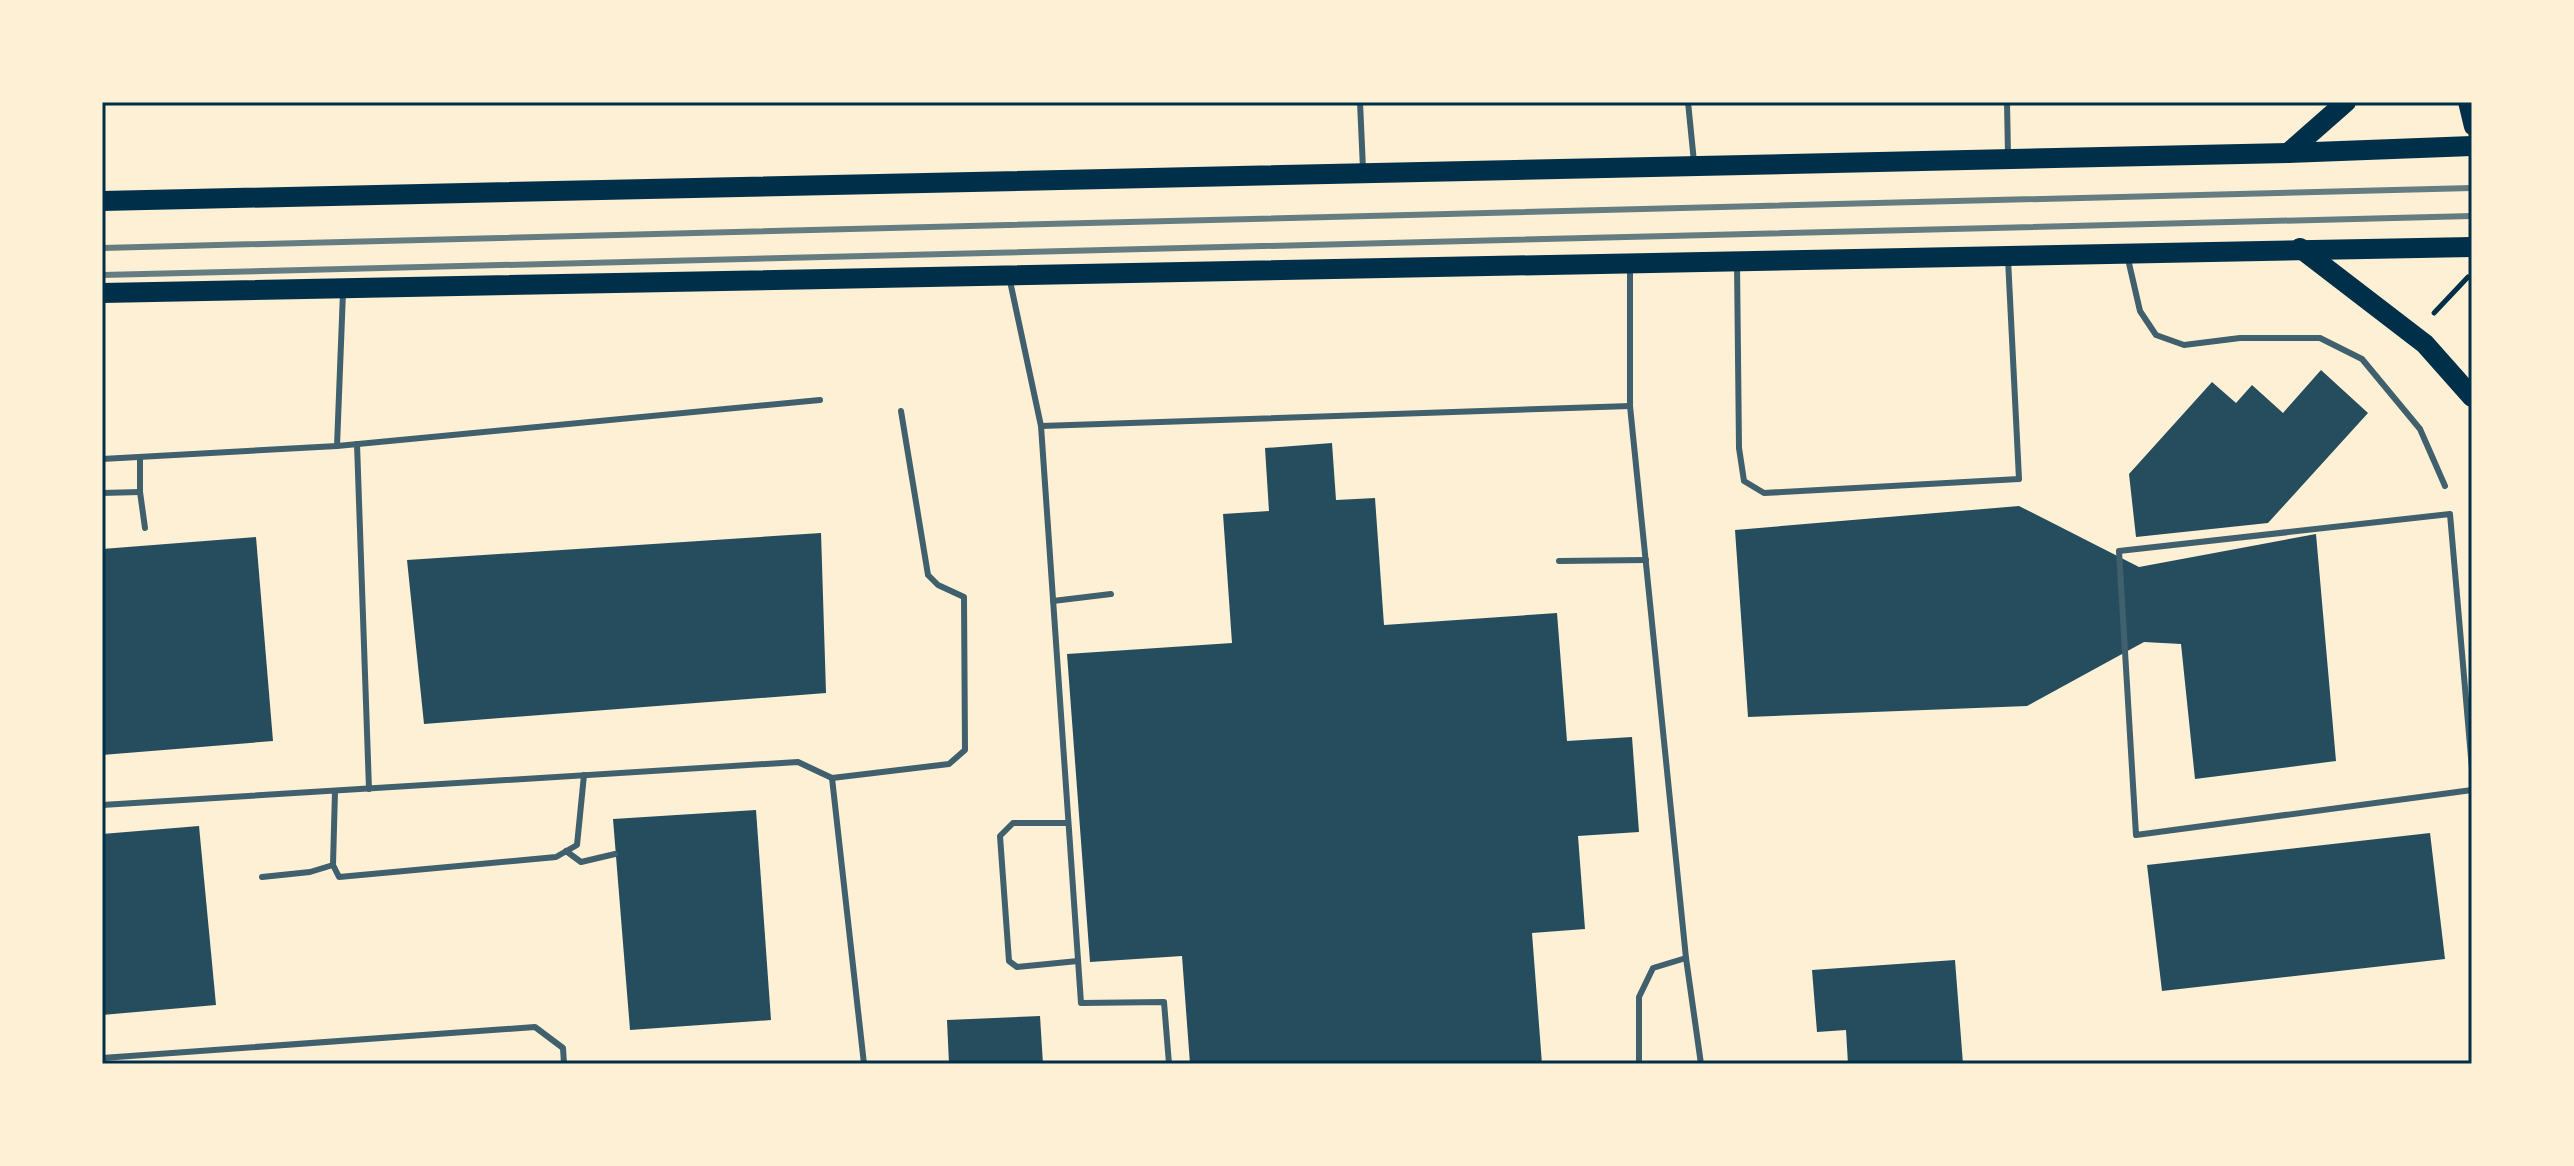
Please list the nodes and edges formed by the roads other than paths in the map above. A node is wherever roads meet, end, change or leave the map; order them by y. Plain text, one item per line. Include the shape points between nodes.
1 (1360, 102) edge
2 (1688, 102) edge
3 (2007, 102) edge
4 (2346, 102) edge
5 (2466, 102) edge
6 (2472, 127) edge
7 (2472, 146) edge
8 (2288, 153) junction
9 (2008, 159) junction
10 (1694, 165) junction
11 (1363, 173) junction
12 (102, 201) edge
13 (2472, 247) edge
14 (2300, 248) junction
15 (2126, 252) junction
16 (2008, 254) junction
17 (1737, 260) junction
18 (1630, 262) junction
19 (1009, 274) junction
20 (343, 288) junction
21 (102, 293) edge
22 (2472, 397) edge
23 (820, 400) dead end
24 (1630, 406) junction
25 (901, 411) dead end
26 (1041, 426) junction
27 (357, 444) junction
28 (337, 446) junction
29 (140, 457) junction
30 (102, 459) edge
31 (2445, 486) dead end
32 (140, 492) junction
33 (102, 493) edge
34 (145, 528) dead end
35 (1646, 560) junction
36 (1559, 561) dead end
37 (1111, 594) dead end
38 (1053, 601) junction
39 (2472, 769) edge
40 (584, 775) junction
41 (832, 778) junction
42 (369, 789) junction
43 (2472, 790) edge
44 (335, 791) junction
45 (102, 805) edge
46 (1068, 823) junction
47 (566, 851) junction
48 (615, 854) dead end
49 (333, 865) junction
50 (262, 877) dead end
51 (1686, 958) junction
52 (1078, 961) junction
53 (102, 1058) edge
54 (564, 1064) edge
55 (864, 1064) edge
56 (1169, 1064) edge
57 (1639, 1064) edge
58 (1701, 1064) edge

1 - 11 lane
2 - 10 lane
3 - 9 lane
4 - 8 main road
5 - 6 main road
7 - 8 main road
8 - 9 main road
9 - 10 main road
10 - 11 main road
11 - 12 main road
13 - 14 main road
14 - 15 main road
14 - 22 main road via 2425,344
15 - 16 main road
15 - 31 lane via 2140,311 2156,335 2184,345 2240,338 2320,338 2362,359 2420,429
16 - 17 main road
16 - 17 lane via 2019,479 1764,493 1744,481 1739,448
17 - 18 main road
18 - 19 main road
18 - 24 lane
19 - 20 main road
19 - 26 lane
20 - 21 main road
20 - 28 lane
23 - 27 lane
24 - 26 lane
24 - 35 lane
25 - 41 lane via 928,575 964,597 965,750 949,764
26 - 38 lane
27 - 28 lane
27 - 42 lane
28 - 29 lane
29 - 30 lane
29 - 32 lane
32 - 33 lane
32 - 34 lane
35 - 36 lane
35 - 51 lane
37 - 38 lane
38 - 46 lane
39 - 43 lane via 2450,514 2119,551 2136,835
40 - 41 lane via 798,762
40 - 42 lane
40 - 47 lane via 577,845
41 - 55 lane
42 - 44 lane
44 - 45 lane
44 - 49 lane
46 - 52 lane
46 - 52 lane via 1013,823 1000,836 1009,961 1017,967
47 - 48 lane via 581,862
47 - 49 lane via 556,857 339,877
49 - 50 lane
51 - 57 lane via 1653,968 1639,997
51 - 58 lane
52 - 56 lane via 1081,1003 1164,1002
53 - 54 lane via 535,1027 563,1048

